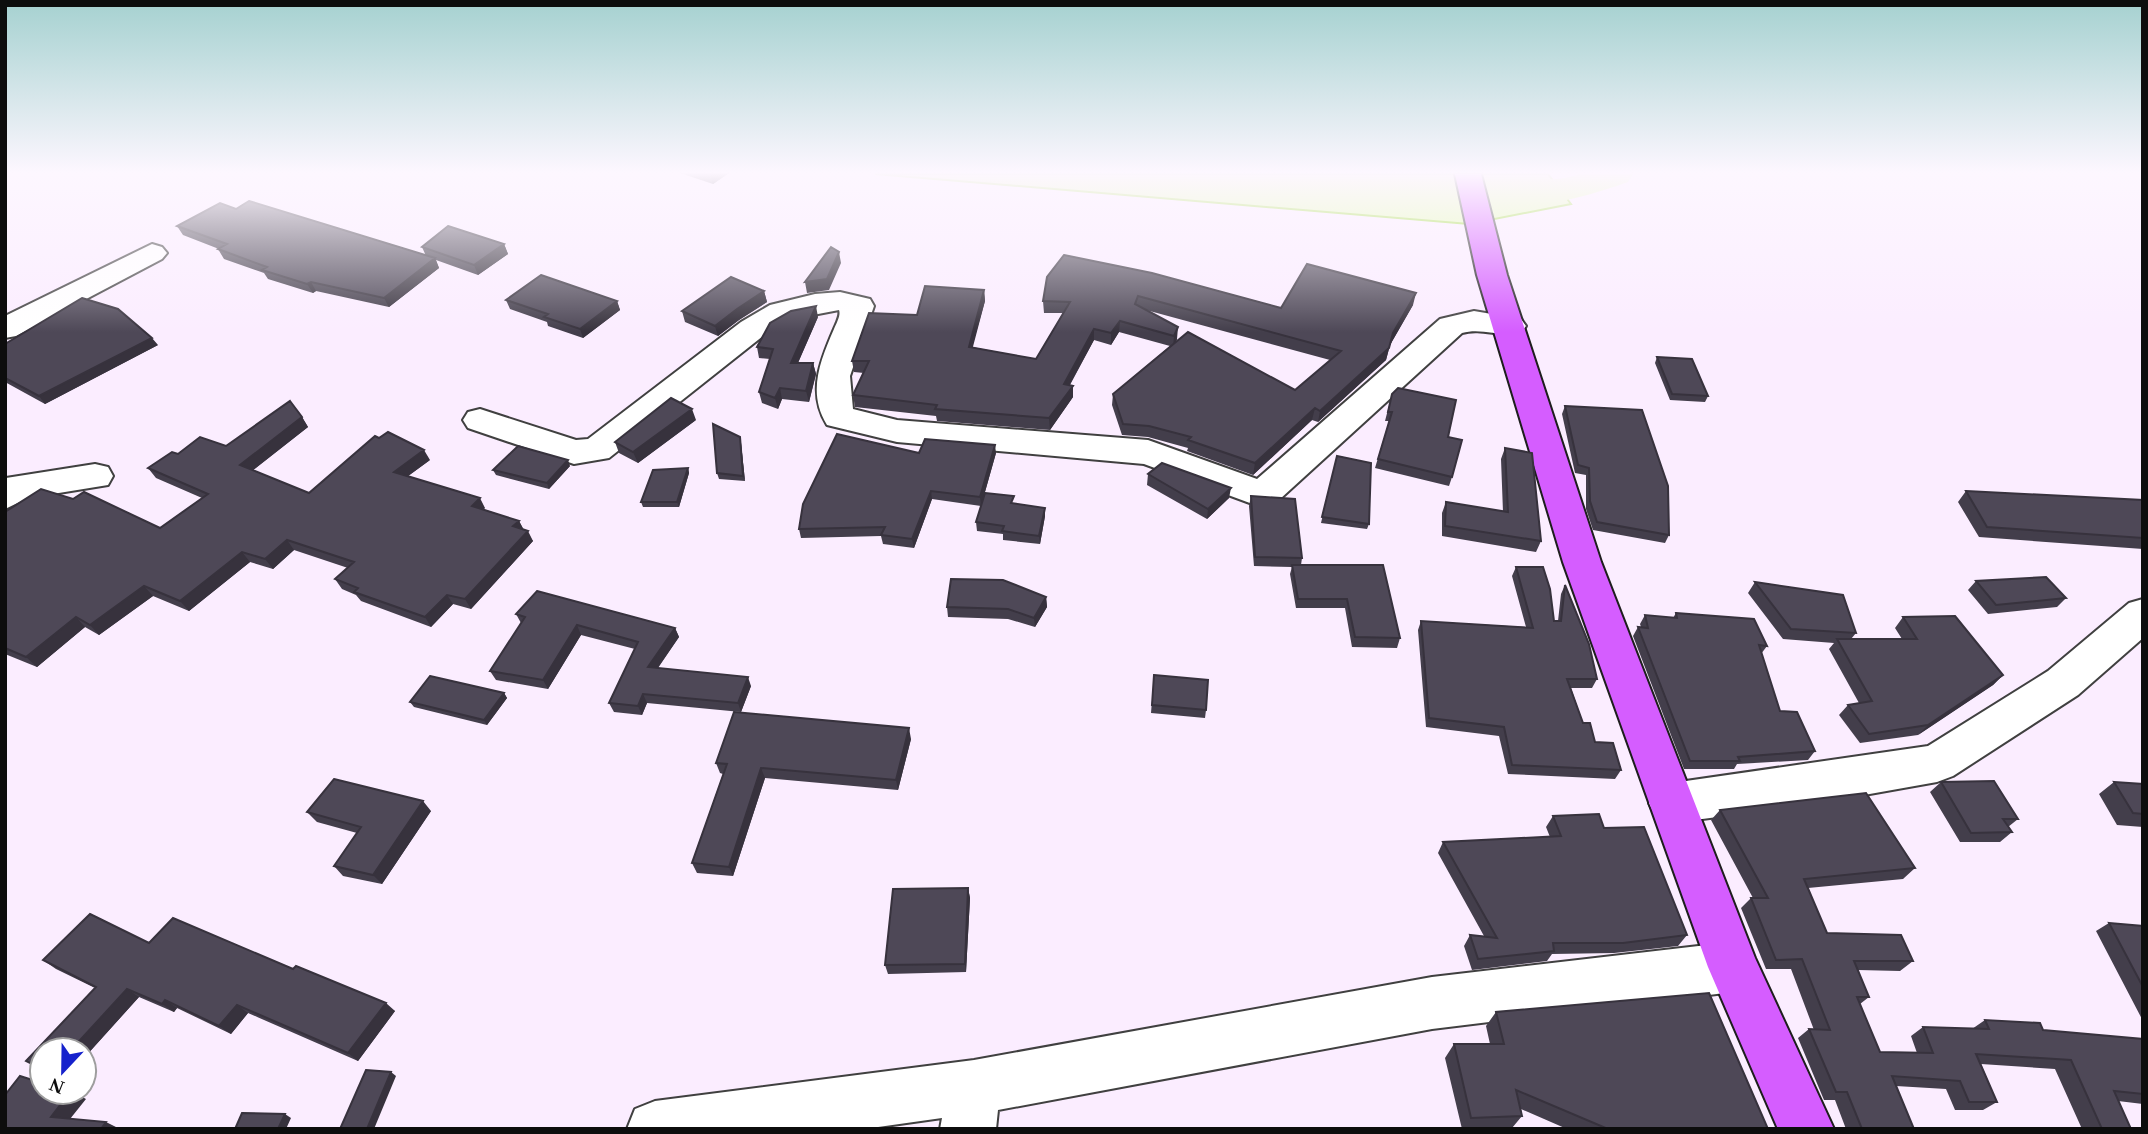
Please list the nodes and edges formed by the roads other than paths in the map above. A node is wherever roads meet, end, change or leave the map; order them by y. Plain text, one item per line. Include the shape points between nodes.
1 (1481, 227) edge
2 (152, 253) dead end
3 (1510, 326) junction
4 (5, 329) edge
5 (480, 420) dead end
6 (95, 476) dead end
7 (5, 496) edge
8 (2143, 614) edge
9 (1672, 803) junction
10 (1733, 967) junction
11 (971, 1108) edge
12 (655, 1129) edge
13 (1806, 1129) edge

1 - 3 main road
2 - 4 street
3 - 5 street via 1474,320 1451,326 1267,490 1258,493 1148,452 897,431 839,417 830,387 859,306 840,301 781,312 752,329 597,450 574,452
3 - 9 main road via 1582,562
6 - 7 street via 19,488
8 - 9 street via 2063,683 1937,763
9 - 10 main road
10 - 11 street via 1432,1003
10 - 13 main road
11 - 12 street

